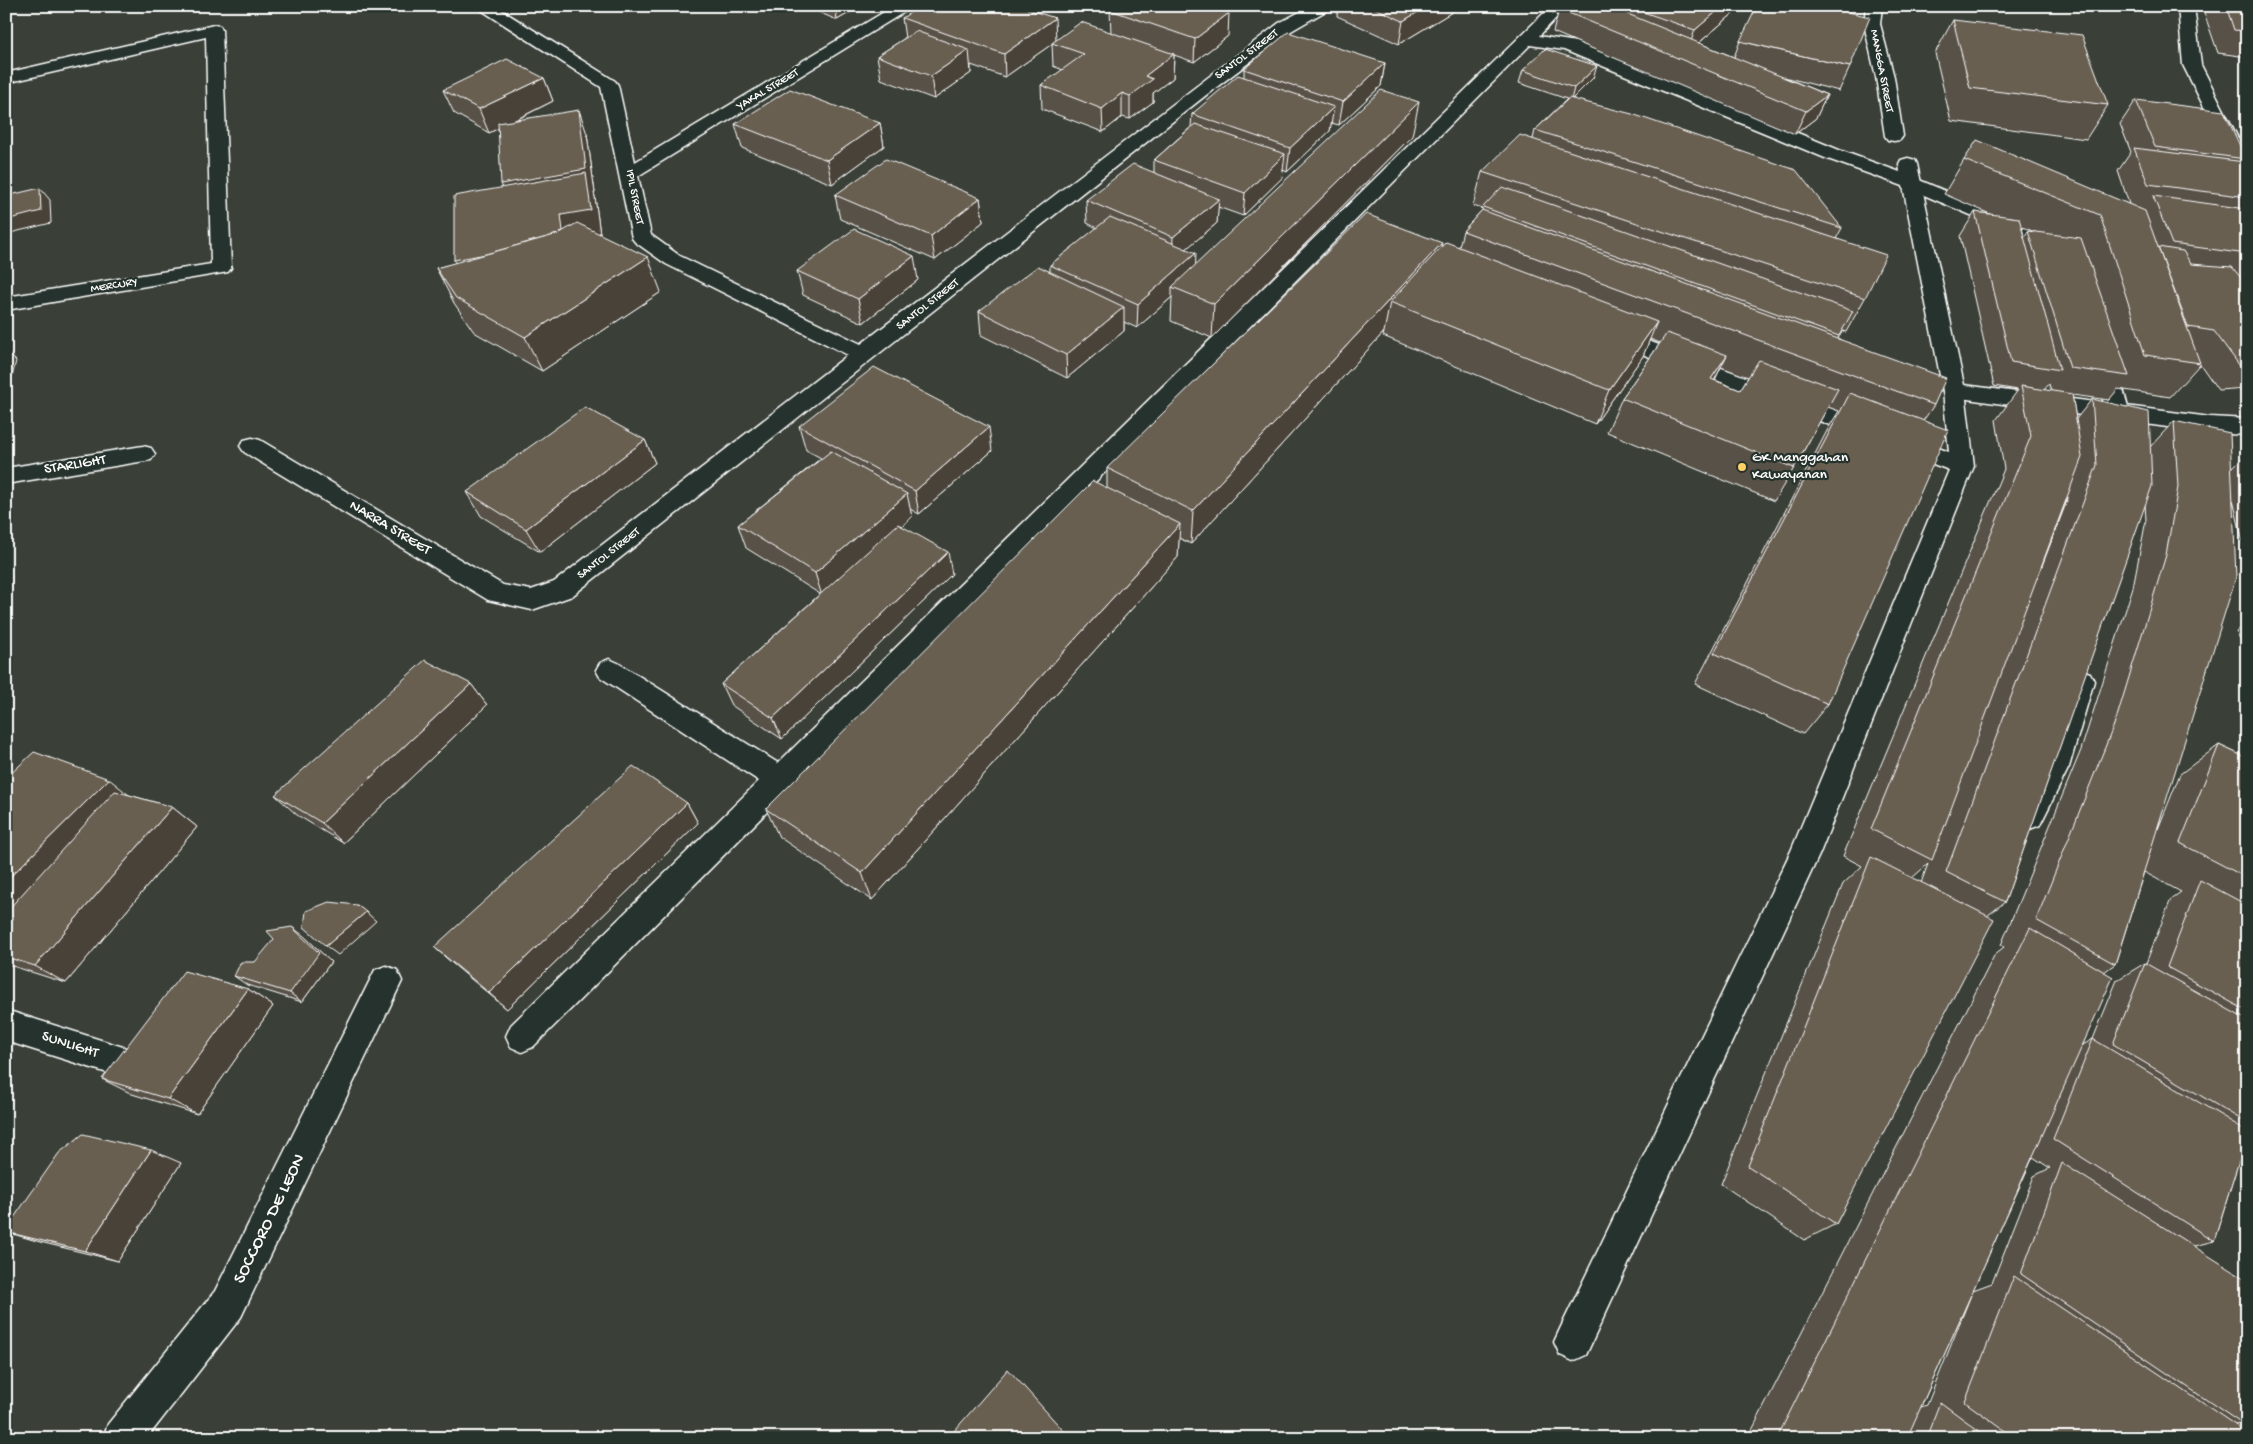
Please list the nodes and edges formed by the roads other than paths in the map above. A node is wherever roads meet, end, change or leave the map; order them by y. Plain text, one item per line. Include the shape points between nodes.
1 (483, 6) edge
2 (906, 6) edge
3 (1323, 6) edge
4 (1874, 6) edge
5 (2186, 6) edge
6 (1549, 17) dead end
7 (1854, 20) edge
8 (1872, 24) junction
9 (1526, 40) junction
10 (6, 78) edge
11 (1894, 136) dead end
12 (2228, 136) junction
13 (2247, 140) edge
14 (629, 173) junction
15 (1910, 173) junction
16 (2247, 175) edge
17 (2078, 264) edge
18 (6, 304) edge
19 (1593, 327) edge
20 (2098, 339) edge
21 (865, 355) junction
22 (1954, 391) junction
23 (2119, 414) junction
24 (2247, 427) edge
25 (252, 446) dead end
26 (143, 454) dead end
27 (2130, 460) edge
28 (1962, 466) junction
29 (6, 476) edge
30 (532, 600) joint
31 (2089, 656) edge
32 (609, 670) dead end
33 (781, 780) junction
34 (2019, 839) edge
35 (386, 981) dead end
36 (12, 1033) edge
37 (522, 1036) dead end
38 (133, 1065) edge
39 (1573, 1342) dead end
40 (122, 1438) edge

1 - 14 street, IPIL STREET via 609,85
2 - 14 street, YAKAL STREET
3 - 21 street, SANTOL STREET via 1285,27 1204,88
4 - 8 street, MANGGA STREET
5 - 12 street via 2192,65
6 - 9 street
7 - 8 street
8 - 11 street, MANGGA STREET via 1885,76
9 - 15 street via 1570,46 1822,150
9 - 33 street via 1344,234
10 - 18 street, MERCURY via 214,30 221,268
12 - 13 street
12 - 16 street
14 - 21 street, IPIL STREET via 642,238 673,260
15 - 17 street via 2060,245 2074,256
15 - 22 street
19 - 28 street
20 - 23 street
21 - 30 street, SANTOL STREET via 563,589
22 - 23 street
22 - 28 street
23 - 24 street
23 - 27 street
25 - 30 street, NARRA STREET via 497,592
26 - 29 street, STARLIGHT
28 - 39 street via 1805,853
31 - 34 street via 2055,767
32 - 33 street
33 - 37 street
35 - 40 street, SOCCORO DE LEON via 228,1304
36 - 38 street, SUNLIGHT

